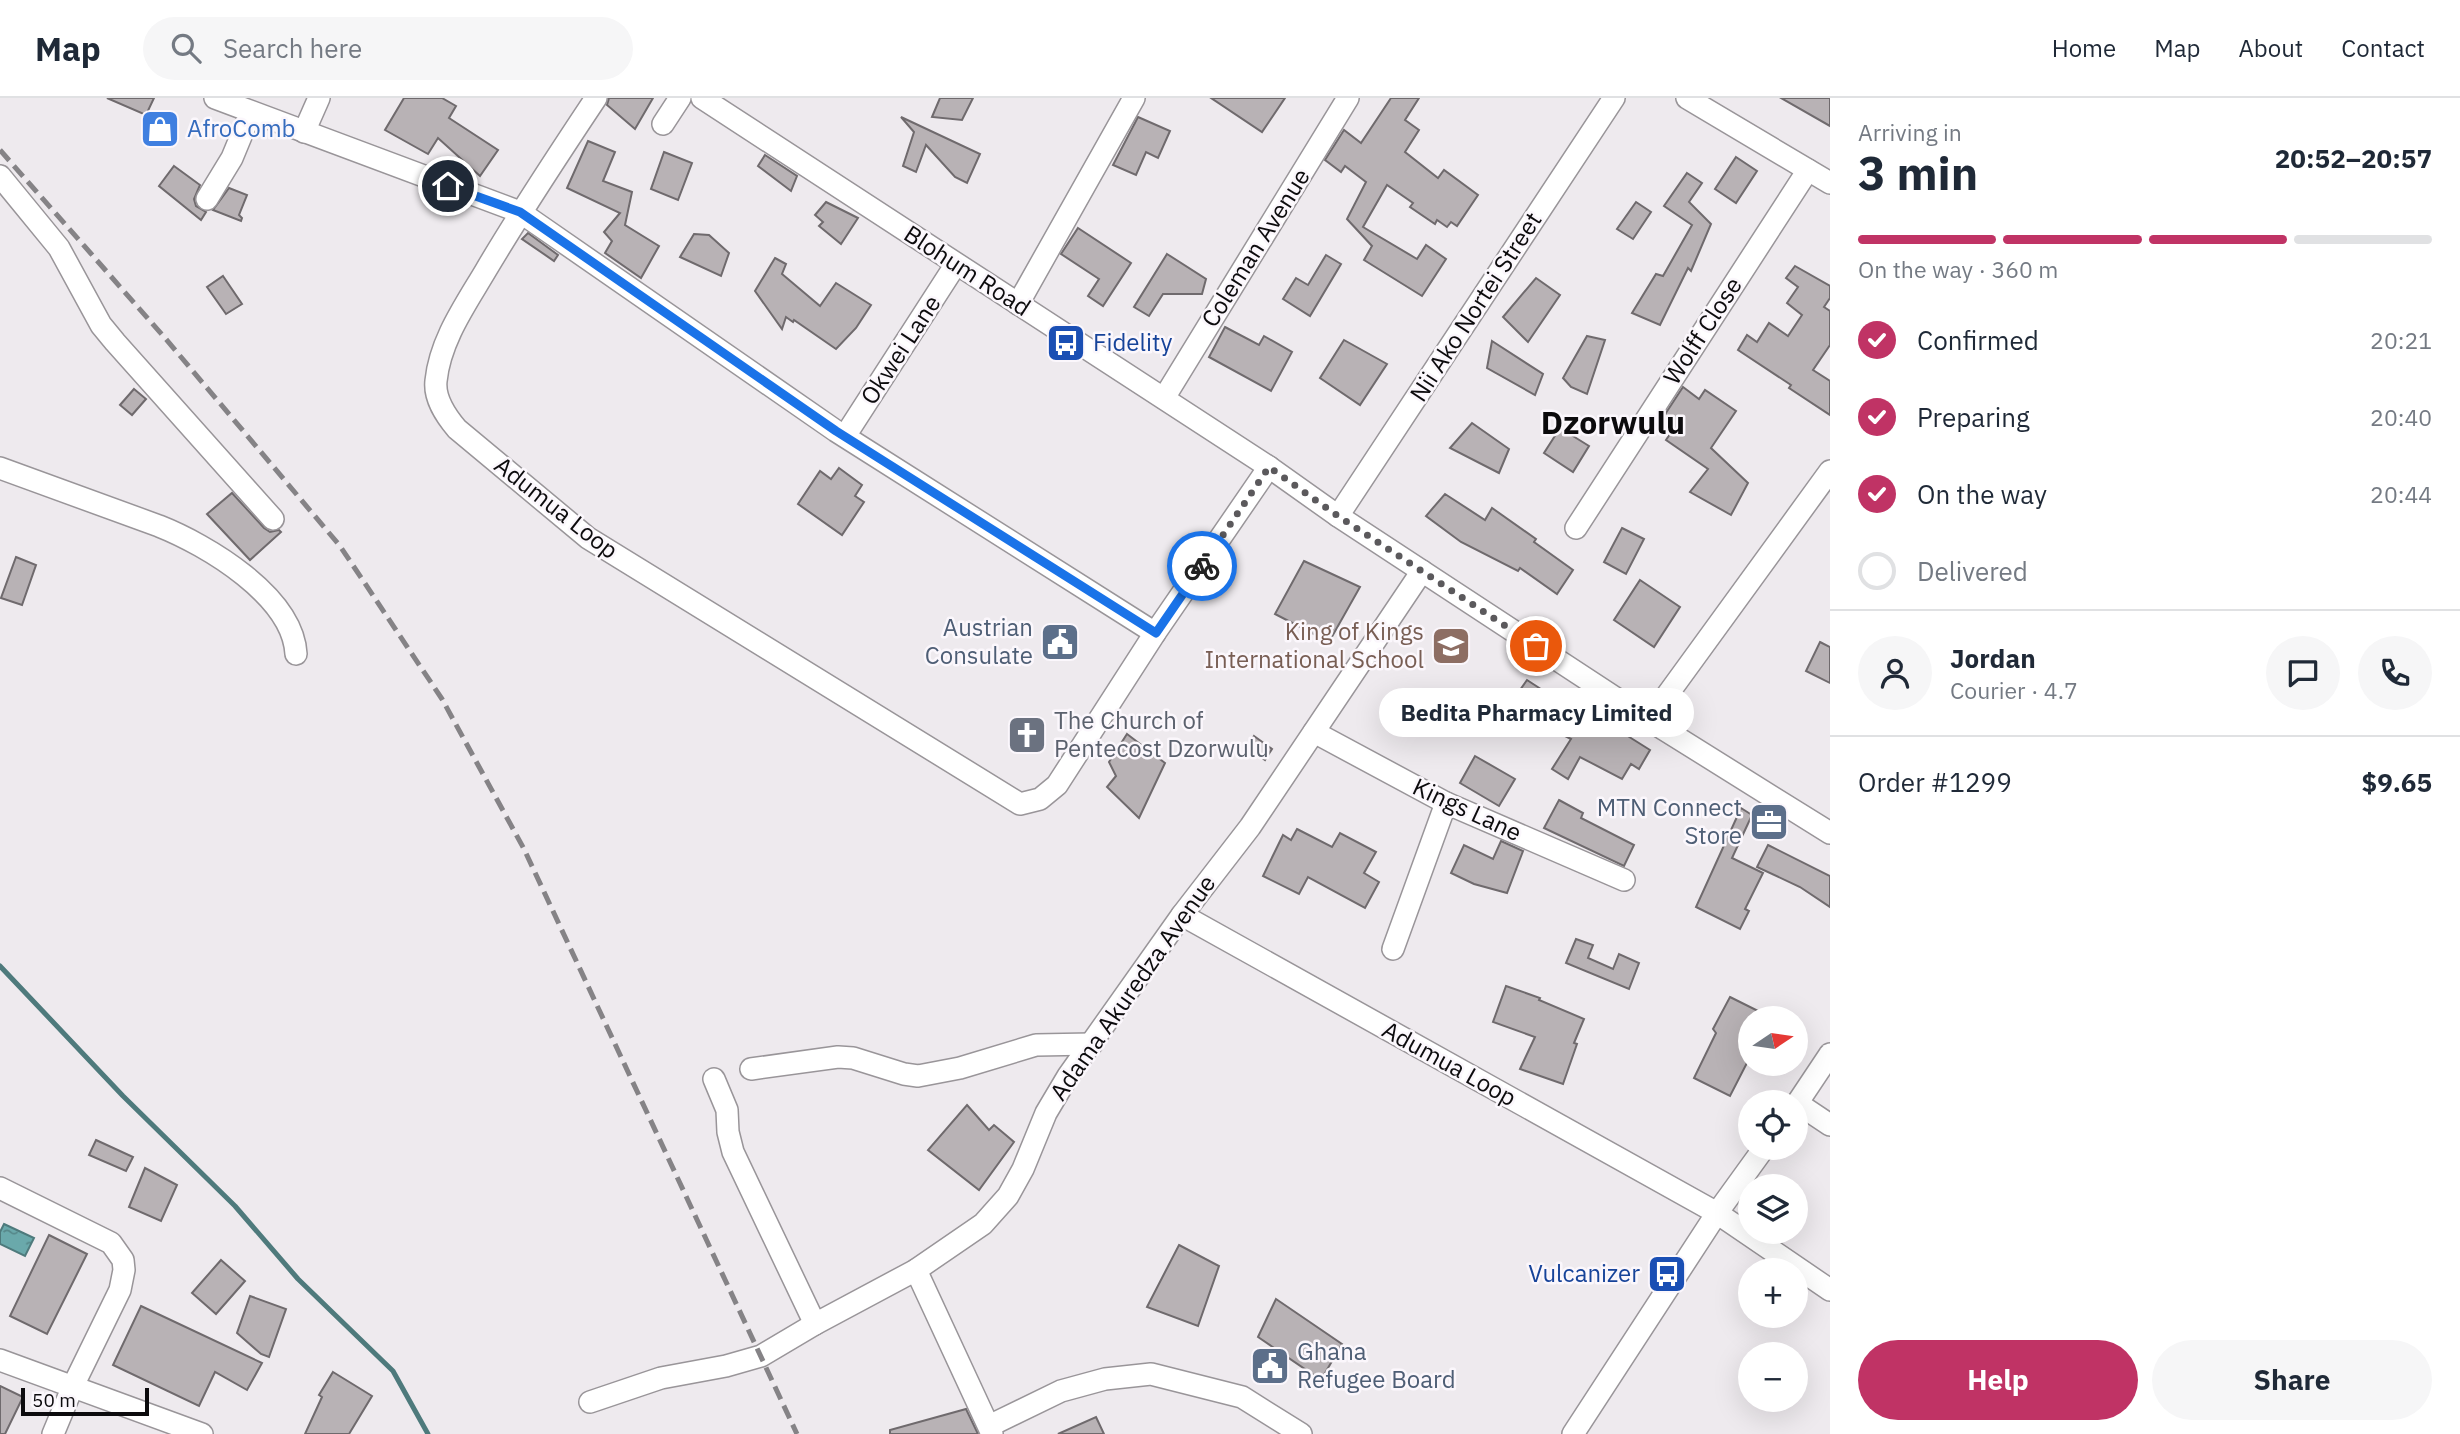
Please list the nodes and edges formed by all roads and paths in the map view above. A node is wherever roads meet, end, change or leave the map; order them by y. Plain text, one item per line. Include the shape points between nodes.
1 (215, 98) edge
2 (319, 98) edge
3 (596, 98) edge
4 (680, 98) edge
5 (702, 98) edge
6 (1348, 98) edge
7 (1614, 98) edge
8 (1687, 98) edge
9 (1123, 103) edge
10 (251, 112) junction
11 (663, 124) dead end
12 (304, 132) junction
13 (1808, 170) junction
14 (0, 176) edge
15 (1830, 183) edge
16 (207, 199) dead end
17 (520, 212) junction
18 (956, 264) junction
19 (1018, 304) junction
20 (1164, 398) junction
21 (845, 436) junction
22 (1269, 467) junction
23 (0, 468) edge
24 (1830, 471) edge
25 (1338, 516) junction
26 (273, 519) dead end
27 (1576, 528) dead end
28 (1422, 571) junction
29 (1156, 633) junction
30 (296, 654) dead end
31 (1649, 720) junction
32 (1314, 732) junction
33 (1446, 803) junction
34 (1830, 833) edge
35 (1624, 880) dead end
36 (1182, 915) junction
37 (1393, 949) dead end
38 (1092, 1044) junction
39 (1830, 1054) edge
40 (751, 1069) dead end
41 (714, 1079) dead end
42 (1806, 1090) edge
43 (1808, 1111) edge
44 (1830, 1125) edge
45 (1755, 1160) edge
46 (0, 1188) edge
47 (1717, 1213) junction
48 (916, 1270) junction
49 (1830, 1290) edge
50 (815, 1324) junction
51 (0, 1360) edge
52 (73, 1386) junction
53 (590, 1402) dead end
54 (991, 1430) edge
55 (53, 1434) edge
56 (202, 1434) edge
57 (1301, 1434) edge
58 (1573, 1434) edge

1 - 10 street
2 - 12 street
3 - 17 street, Adumua Loop
4 - 11 street
5 - 18 street, Blohum Road
6 - 20 street, Coleman Avenue
7 - 25 street, Nii Ako Nortei Street
8 - 13 street
9 - 19 street
10 - 12 street
10 - 16 street via 232,158
12 - 17 street
13 - 15 street
13 - 27 street, Wolff Close
14 - 26 street via 59,248 108,333
17 - 21 street
17 - 29 street, Adumua Loop via 454,324 435,384 443,412 457,429 588,538 1020,804 1040,799 1057,785
18 - 19 street, Blohum Road
18 - 21 street, Okwei Lane
19 - 20 street, Blohum Road
20 - 22 street, Blohum Road
21 - 29 street
22 - 25 street, Blohum Road
22 - 29 street
23 - 30 street via 172,531 205,549 261,590 289,628
24 - 31 street
25 - 28 street, Blohum Road
28 - 31 street, Blohum Road
28 - 32 street, Adama Akuredza Avenue
31 - 34 street, Blohum Road
32 - 33 street, Kings Lane
32 - 36 street, Adama Akuredza Avenue via 1250,827
33 - 35 street, Kings Lane
33 - 37 street
36 - 38 street, Adama Akuredza Avenue
36 - 47 street, Adumua Loop
38 - 40 street via 1036,1045 926,1075 838,1057
38 - 48 street, Adama Akuredza Avenue via 1046,1113 1008,1196 983,1224
39 - 42 street
41 - 50 street via 727,1110 733,1152
43 - 44 street
45 - 47 street
46 - 52 street via 111,1243 123,1260 120,1290
47 - 49 street, Adumua Loop
47 - 58 street
48 - 50 street, Adama Akuredza Avenue
48 - 54 street
50 - 53 street, Adama Akuredza Avenue via 761,1356 661,1378
51 - 52 street
52 - 55 street
52 - 56 street
54 - 57 street via 1061,1391 1105,1379 1152,1374 1242,1397

